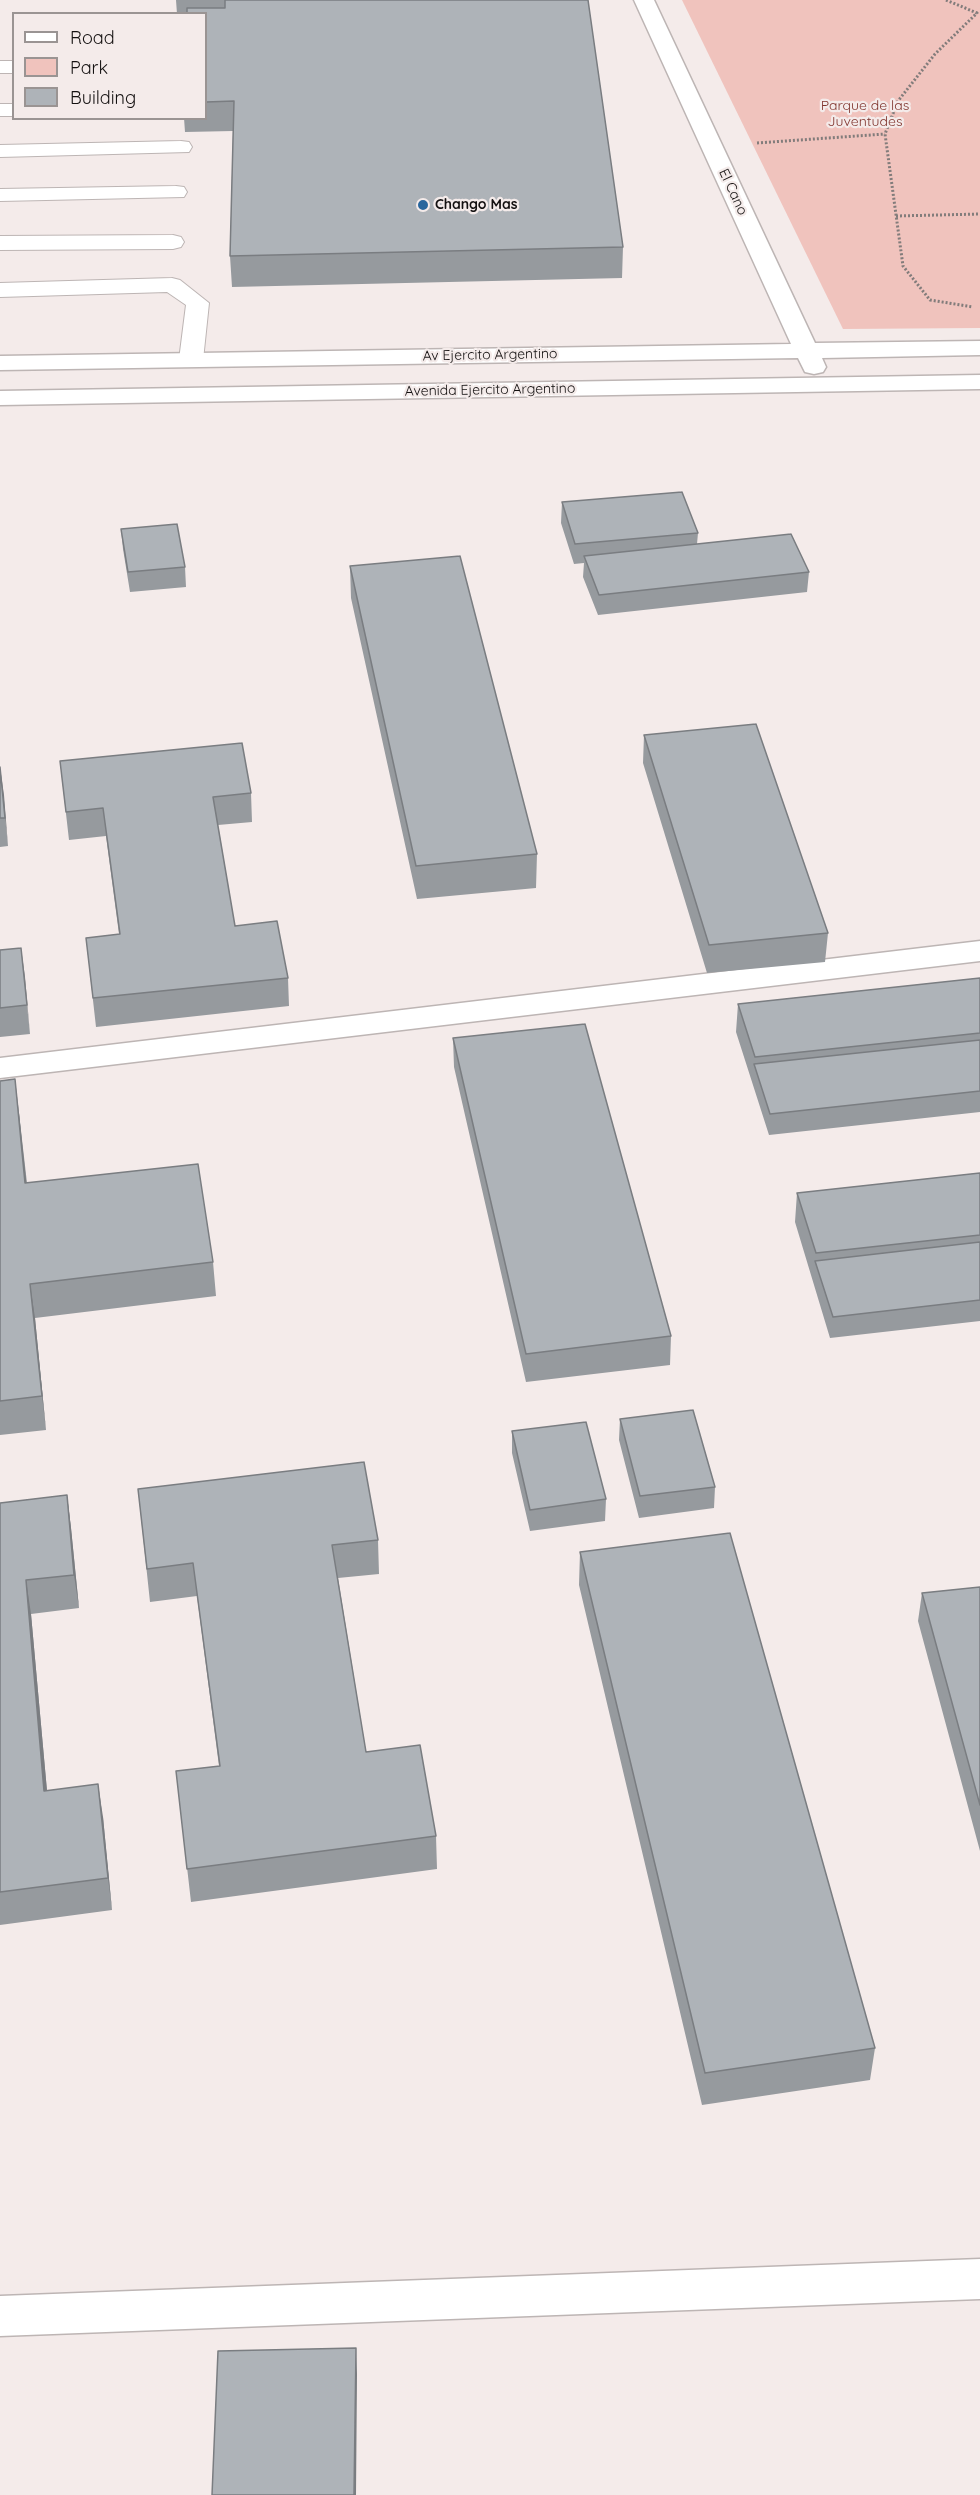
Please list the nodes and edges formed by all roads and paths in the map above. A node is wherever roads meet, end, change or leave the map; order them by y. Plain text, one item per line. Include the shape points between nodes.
1 (644, 0) edge
2 (946, 0) edge
3 (978, 13) edge
4 (885, 134) junction
5 (711, 146) junction
6 (182, 147) dead end
7 (0, 151) edge
8 (176, 192) dead end
9 (0, 195) edge
10 (980, 214) edge
11 (896, 216) junction
12 (173, 242) dead end
13 (0, 243) edge
14 (0, 290) edge
15 (980, 308) edge
16 (980, 348) edge
17 (806, 350) junction
18 (191, 360) junction
19 (0, 363) edge
20 (980, 382) edge
21 (823, 385) junction
22 (0, 398) edge
23 (980, 951) edge
24 (0, 1068) edge
25 (980, 2279) edge
26 (0, 2316) edge

1 - 5 street, El Cano
2 - 3 path
3 - 4 path via 935,54 898,100
4 - 5 path
4 - 11 path
5 - 17 street, El Cano
6 - 7 lane
8 - 9 lane
10 - 11 path
11 - 15 path via 903,266 930,300
12 - 13 lane
14 - 18 lane via 172,285 198,303
16 - 17 street, Av Ejercito Argentino
17 - 18 street, Av Ejercito Argentino
17 - 21 street, El Cano
18 - 19 street, Av Ejercito Argentino
20 - 21 street, Avenida Ejercito Argentino
21 - 22 street, Avenida Ejercito Argentino
23 - 24 street
25 - 26 street

